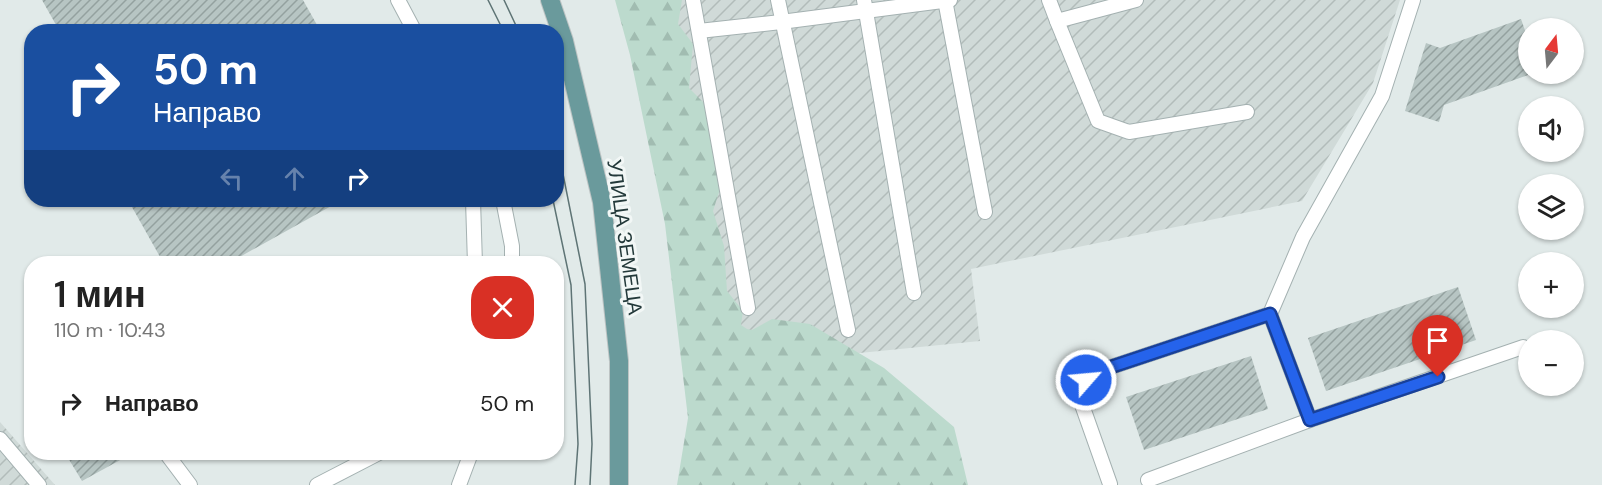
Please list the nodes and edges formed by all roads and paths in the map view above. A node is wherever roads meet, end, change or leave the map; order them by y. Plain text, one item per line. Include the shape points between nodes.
1 (398, 0) edge
2 (550, 0) edge
3 (693, 0) edge
4 (778, 0) edge
5 (947, 0) edge
6 (1049, 0) edge
7 (1136, 0) edge
8 (1413, 0) edge
9 (864, 6) edge
10 (1057, 21) junction
11 (781, 22) junction
12 (411, 24) edge
13 (558, 24) edge
14 (699, 30) junction
15 (564, 41) edge
16 (1246, 112) dead end
17 (473, 207) edge
18 (504, 207) edge
19 (985, 212) dead end
20 (475, 256) edge
21 (512, 256) edge
22 (914, 293) dead end
23 (748, 308) dead end
24 (1270, 314) junction
25 (848, 330) dead end
26 (1518, 349) edge
27 (1310, 420) junction
28 (0, 439) edge
29 (171, 460) edge
30 (365, 460) edge
31 (468, 460) edge
32 (1148, 480) dead end
33 (1110, 484) edge
34 (39, 485) edge
35 (190, 485) edge
36 (317, 485) edge
37 (459, 485) edge
38 (619, 485) edge

1 - 12 lane
2 - 13 main road, УЛИЦА ЗЕМЕЦА
3 - 14 lane
4 - 11 lane
5 - 9 lane
5 - 19 lane
6 - 10 lane
7 - 10 lane
8 - 24 lane via 1382,96 1303,237
9 - 11 lane
9 - 22 lane
10 - 16 lane via 1098,121 1129,132
11 - 14 lane
11 - 25 lane
14 - 23 lane
15 - 38 main road, УЛИЦА ЗЕМЕЦА via 602,202 619,361
17 - 20 lane
18 - 21 lane
24 - 27 lane
24 - 33 lane via 1105,369 1086,380 1081,402
26 - 27 lane
27 - 32 lane
28 - 34 lane
29 - 35 lane
30 - 36 lane
31 - 37 lane

